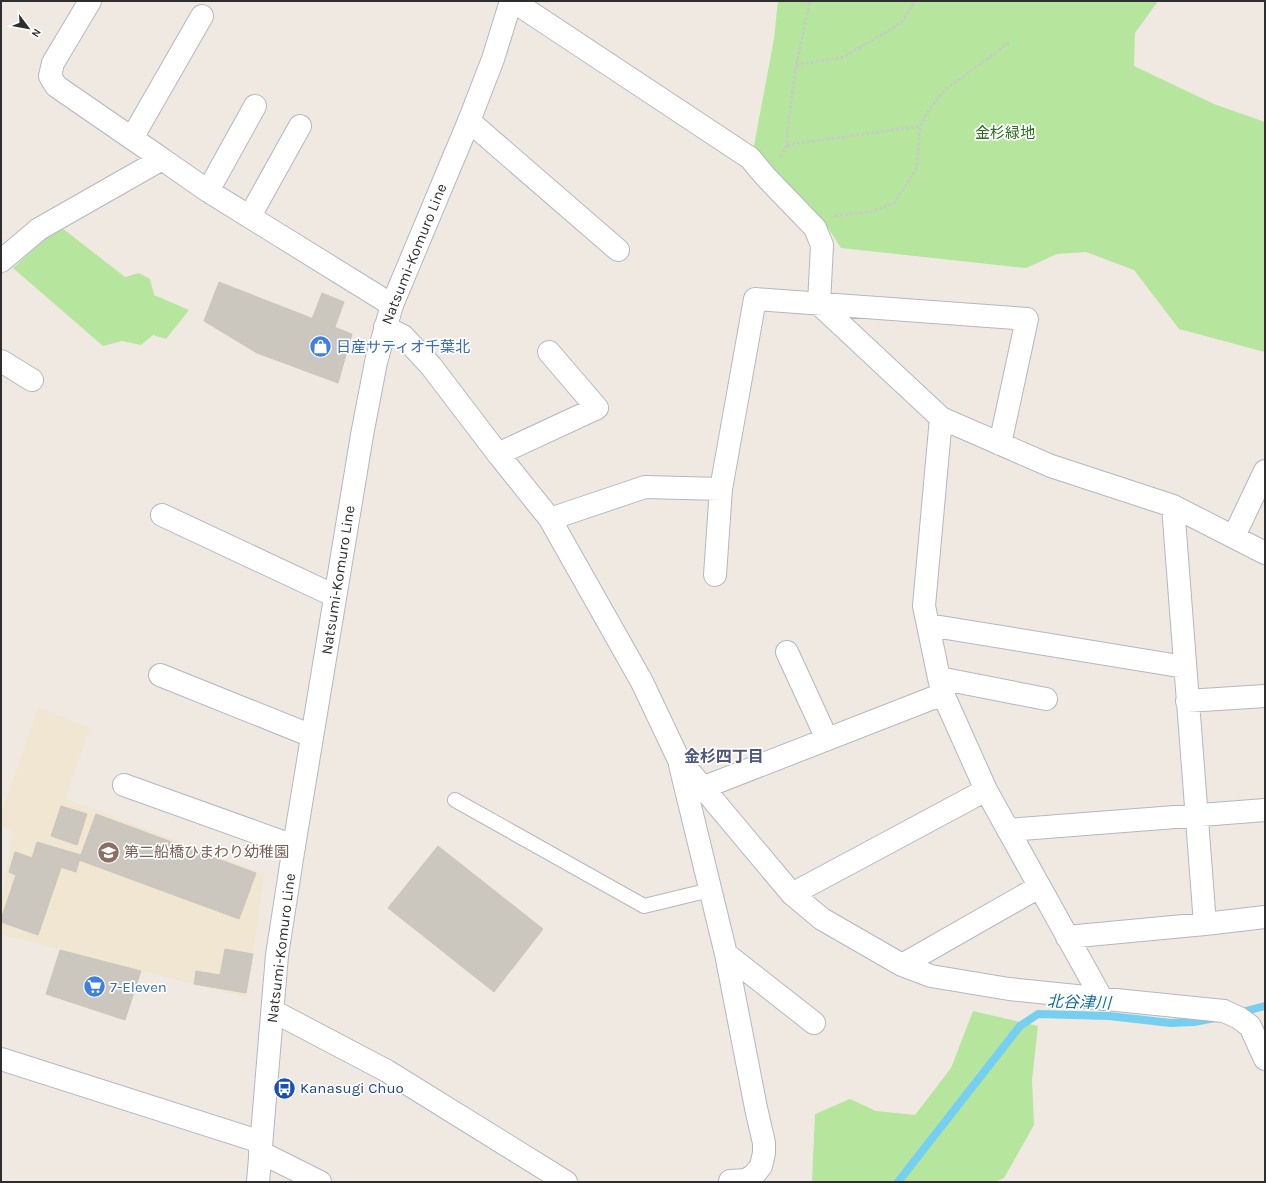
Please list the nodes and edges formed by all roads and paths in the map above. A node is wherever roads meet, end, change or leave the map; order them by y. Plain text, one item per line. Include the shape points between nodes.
1 (90, 1) edge
2 (512, 1) edge
3 (810, 1) edge
4 (915, 1) edge
5 (202, 16) dead end
6 (1010, 42) dead end
7 (796, 65) junction
8 (255, 106) dead end
9 (469, 121) junction
10 (300, 126) dead end
11 (920, 126) junction
12 (132, 138) junction
13 (787, 145) junction
14 (162, 158) junction
15 (765, 176) junction
16 (208, 191) junction
17 (250, 216) junction
18 (815, 228) junction
19 (618, 250) dead end
20 (1, 261) edge
21 (819, 304) junction
22 (392, 305) junction
23 (385, 326) junction
24 (549, 352) dead end
25 (1, 361) edge
26 (32, 380) dead end
27 (941, 418) junction
28 (1000, 444) junction
29 (498, 454) junction
30 (1265, 471) edge
31 (721, 490) junction
32 (1173, 506) junction
33 (162, 516) dead end
34 (550, 519) junction
35 (1234, 536) junction
36 (1265, 553) edge
37 (715, 575) dead end
38 (335, 596) junction
39 (928, 625) junction
40 (787, 652) dead end
41 (1185, 667) junction
42 (160, 675) dead end
43 (941, 686) junction
44 (1265, 696) edge
45 (1046, 699) dead end
46 (1187, 701) junction
47 (312, 736) junction
48 (827, 739) junction
49 (678, 758) junction
50 (124, 786) dead end
51 (702, 788) junction
52 (986, 790) junction
53 (456, 800) dead end
54 (1265, 810) edge
55 (1197, 815) junction
56 (1008, 830) junction
57 (294, 846) junction
58 (1039, 887) junction
59 (710, 890) junction
60 (792, 894) junction
61 (1265, 917) edge
62 (1205, 924) junction
63 (1067, 937) junction
64 (726, 954) junction
65 (902, 965) junction
66 (1102, 999) junction
67 (273, 1011) junction
68 (814, 1023) dead end
69 (1, 1059) edge
70 (1265, 1059) edge
71 (261, 1147) junction
72 (730, 1181) dead end
73 (258, 1182) edge
74 (320, 1182) edge
75 (566, 1182) edge

1 - 12 street via 53,63 50,76 56,86
2 - 9 street, Natsumi-Komuro Line
2 - 15 street via 750,158
3 - 7 path
4 - 7 path via 902,21 843,57
5 - 12 street
6 - 11 path via 946,89 930,108
7 - 13 path
8 - 16 street
9 - 19 street
9 - 22 street, Natsumi-Komuro Line
10 - 17 street
11 - 13 path
11 - 18 path via 917,166 894,203 873,211 821,218
12 - 14 street
13 - 15 path via 778,162
14 - 16 street
14 - 20 street via 39,229
15 - 18 street
16 - 17 street
17 - 22 street
18 - 21 street via 822,245
21 - 27 street
21 - 28 street via 1027,319
21 - 31 street via 756,299
22 - 23 street, Natsumi-Komuro Line
23 - 29 street via 403,336 431,366
23 - 38 street, Natsumi-Komuro Line via 362,435
24 - 29 street via 598,408
25 - 26 street
27 - 28 street
27 - 39 street via 924,606
28 - 32 street via 1051,466
29 - 34 street
30 - 35 street
31 - 34 street via 645,487
31 - 37 street
32 - 35 street
32 - 41 street
33 - 38 street
34 - 49 street via 642,682
35 - 36 street
38 - 47 street, Natsumi-Komuro Line
39 - 41 street
39 - 43 street
40 - 48 street
41 - 46 street
42 - 47 street
43 - 45 street
43 - 48 street
43 - 52 street
44 - 46 street
46 - 55 street
47 - 57 street, Natsumi-Komuro Line
48 - 51 street
49 - 51 street
49 - 59 street
50 - 57 street
51 - 60 street
52 - 56 street
52 - 60 street
53 - 59 lane via 644,906
54 - 55 street
55 - 56 street
55 - 62 street
56 - 58 street
57 - 67 street, Natsumi-Komuro Line via 277,955
58 - 63 street
58 - 65 street
59 - 64 street
60 - 65 street via 822,919
61 - 62 street
62 - 63 street
63 - 66 street
64 - 68 street
64 - 72 street via 764,1143 761,1166 754,1175 746,1180
65 - 66 street via 931,976 1009,989
66 - 70 street via 1224,1011 1250,1026
67 - 71 street, Natsumi-Komuro Line
67 - 75 street via 387,1071
69 - 71 street
71 - 73 street, Natsumi-Komuro Line
71 - 74 street

